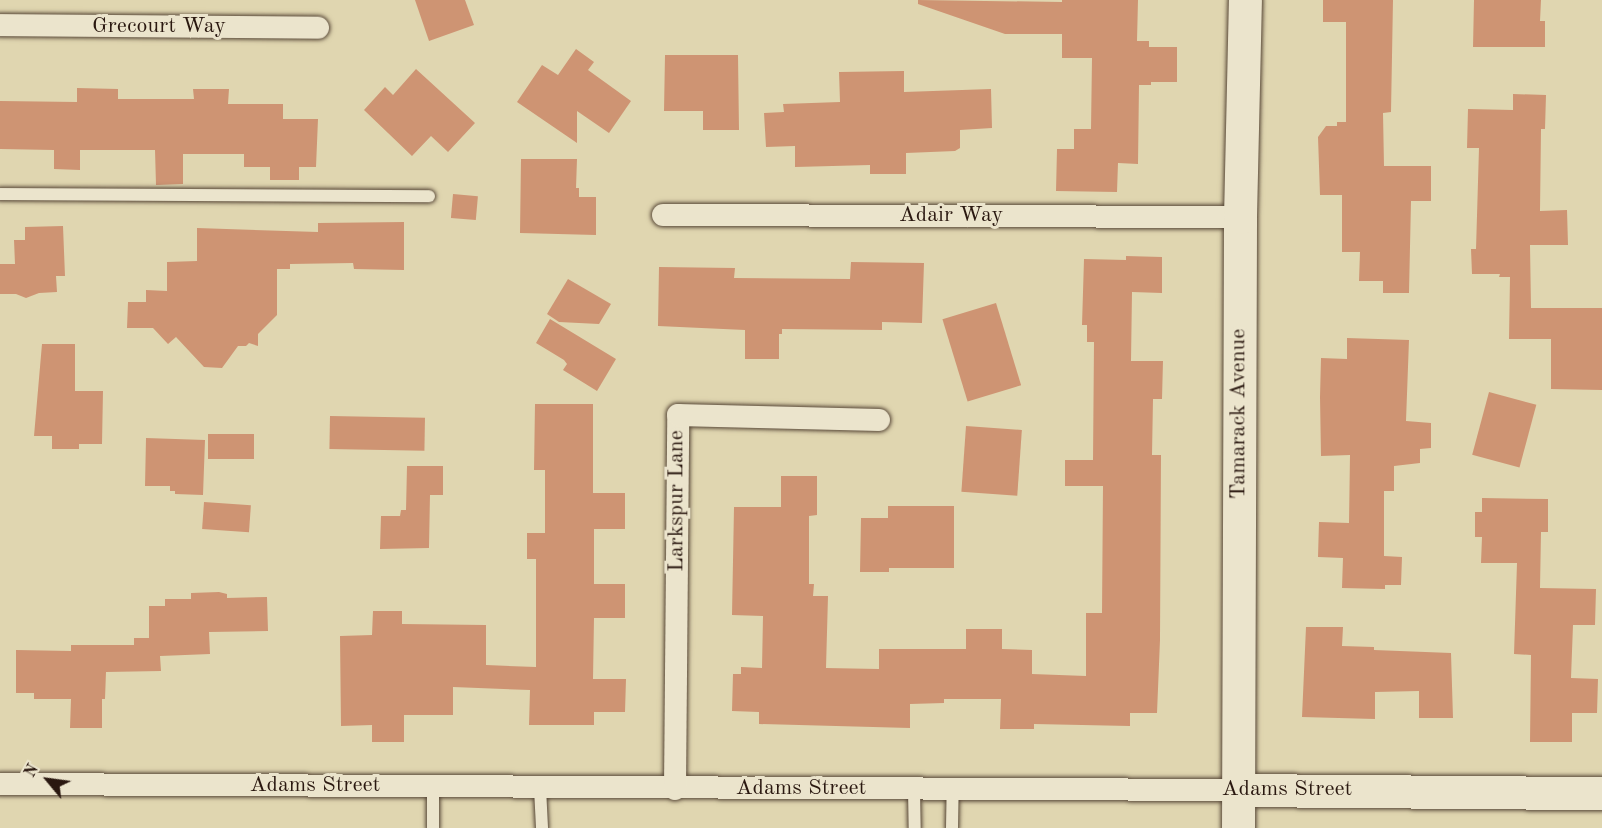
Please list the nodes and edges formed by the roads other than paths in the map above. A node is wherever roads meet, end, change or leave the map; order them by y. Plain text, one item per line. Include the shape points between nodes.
1 (1245, 0) edge
2 (0, 26) edge
3 (318, 28) dead end
4 (0, 194) edge
5 (429, 196) dead end
6 (663, 215) dead end
7 (1240, 217) junction
8 (879, 420) dead end
9 (0, 784) edge
10 (433, 787) junction
11 (540, 788) junction
12 (675, 789) junction
13 (914, 789) junction
14 (953, 789) junction
15 (1238, 790) junction
16 (1602, 793) edge
17 (433, 828) edge
18 (542, 828) edge
19 (915, 828) edge
20 (952, 828) edge
21 (1238, 828) edge

1 - 7 main road, Tamarack Avenue
2 - 3 street, Grecourt Way
4 - 5 lane
6 - 7 street, Adair Way
7 - 15 main road, Tamarack Avenue
8 - 12 street, Larkspur Lane via 678,415
9 - 10 street, Adams Street
10 - 11 street, Adams Street
10 - 17 lane
11 - 12 street, Adams Street
11 - 18 lane
12 - 13 street, Adams Street
13 - 14 street, Adams Street
13 - 19 lane
14 - 15 street, Adams Street
14 - 20 lane
15 - 16 main road, Adams Street
15 - 21 main road, Tamarack Avenue

